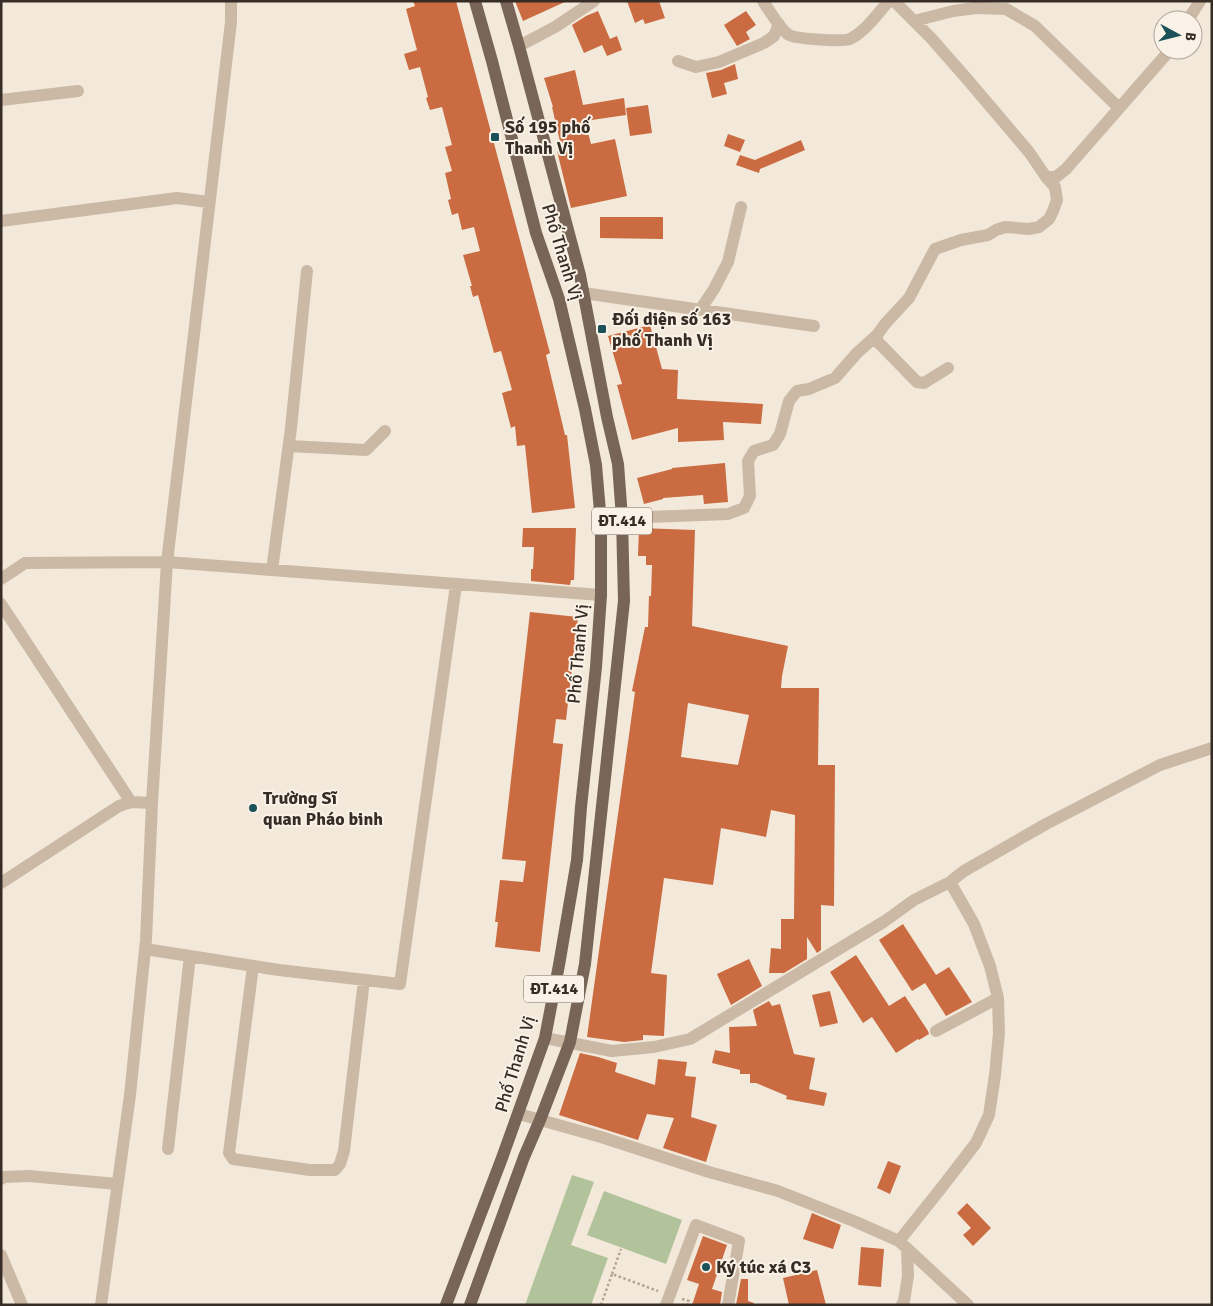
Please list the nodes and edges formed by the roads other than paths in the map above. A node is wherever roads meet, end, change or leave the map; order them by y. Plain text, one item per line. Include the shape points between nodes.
1 (231, 1) edge
2 (475, 1) edge
3 (506, 1) edge
4 (594, 1) edge
5 (763, 1) edge
6 (889, 1) edge
7 (894, 1) edge
8 (914, 21) junction
9 (780, 24) junction
10 (520, 46) junction
11 (1161, 60) edge
12 (678, 61) dead end
13 (78, 91) dead end
14 (1, 100) edge
15 (1119, 108) junction
16 (1046, 177) junction
17 (210, 202) junction
18 (741, 207) dead end
19 (1, 221) edge
20 (307, 270) dead end
21 (583, 294) junction
22 (700, 310) junction
23 (814, 326) dead end
24 (877, 335) junction
25 (948, 368) dead end
26 (386, 431) dead end
27 (289, 446) junction
28 (622, 518) junction
29 (167, 562) junction
30 (272, 570) junction
31 (1, 579) edge
32 (456, 585) junction
33 (601, 596) junction
34 (1, 604) edge
35 (1212, 748) edge
36 (131, 802) junction
37 (152, 803) junction
38 (950, 882) junction
39 (1, 883) edge
40 (145, 949) junction
41 (190, 956) junction
42 (253, 966) junction
43 (364, 980) junction
44 (998, 998) junction
45 (936, 1031) dead end
46 (545, 1038) junction
47 (570, 1042) junction
48 (519, 1114) junction
49 (540, 1120) junction
50 (168, 1149) dead end
51 (1, 1179) edge
52 (117, 1184) junction
53 (903, 1245) junction
54 (1, 1256) edge
55 (668, 1300) edge
56 (22, 1305) edge
57 (101, 1305) edge
58 (446, 1305) edge
59 (470, 1305) edge
60 (728, 1305) edge
61 (902, 1305) edge
62 (968, 1305) edge

1 - 17 street
2 - 33 main road, Phố Thanh Vị via 536,234 559,299 585,410 596,465 601,523
3 - 10 main road, Phố Thanh Vị / ĐT.414
4 - 10 street
5 - 9 street
6 - 9 street via 848,40 810,40 789,34
7 - 8 street
8 - 15 street via 968,9 1006,9 1035,26
8 - 16 street via 1029,152
9 - 12 street via 774,36 764,43 718,62 696,67
10 - 21 main road, Phố Thanh Vị / ĐT.414
11 - 15 street
13 - 14 street
15 - 16 street via 1066,169 1056,178
16 - 24 street via 1055,187 1057,200 1049,219 1029,229 1005,227 988,236 961,240 935,250 909,298
17 - 19 street via 177,198
17 - 29 street
18 - 22 street via 728,262
20 - 27 street
21 - 22 street
21 - 28 main road, Phố Thanh Vị / ĐT.414 via 618,464
22 - 23 street
24 - 25 street via 877,341 917,382 924,383
24 - 28 street via 835,378 797,391 789,401 774,445 754,451 748,461 750,496 744,508 728,514
26 - 27 street via 366,450
27 - 30 street
28 - 47 main road, Phố Thanh Vị / ĐT.414 via 624,600 585,964
29 - 30 street
29 - 31 street via 25,563
29 - 37 street
30 - 32 street
32 - 33 street
32 - 43 street via 400,984
33 - 46 main road, Phố Thanh Vị / ĐT.414 via 576,860
34 - 36 street
35 - 38 street via 1160,765 1046,824
36 - 37 street
36 - 39 street via 119,806
37 - 40 street
38 - 44 street via 974,924
38 - 47 street via 914,900 885,921 690,1039 612,1051
40 - 41 street
40 - 52 street
41 - 42 street
41 - 50 street
42 - 43 street
42 - 43 street via 229,1153 233,1159 310,1170 335,1170 344,1151
44 - 45 street
44 - 53 street via 999,1033 989,1115 976,1143
46 - 47 street
46 - 48 main road, Phố Thanh Vị / ĐT.414
47 - 49 main road, Phố Thanh Vị
48 - 49 street
48 - 58 main road, Phố Thanh Vị
49 - 53 street via 778,1191
49 - 59 main road, Phố Thanh Vị
51 - 52 street via 29,1176
52 - 57 street
53 - 61 street via 908,1276
53 - 62 street
54 - 56 street
55 - 60 street via 696,1225 739,1240

